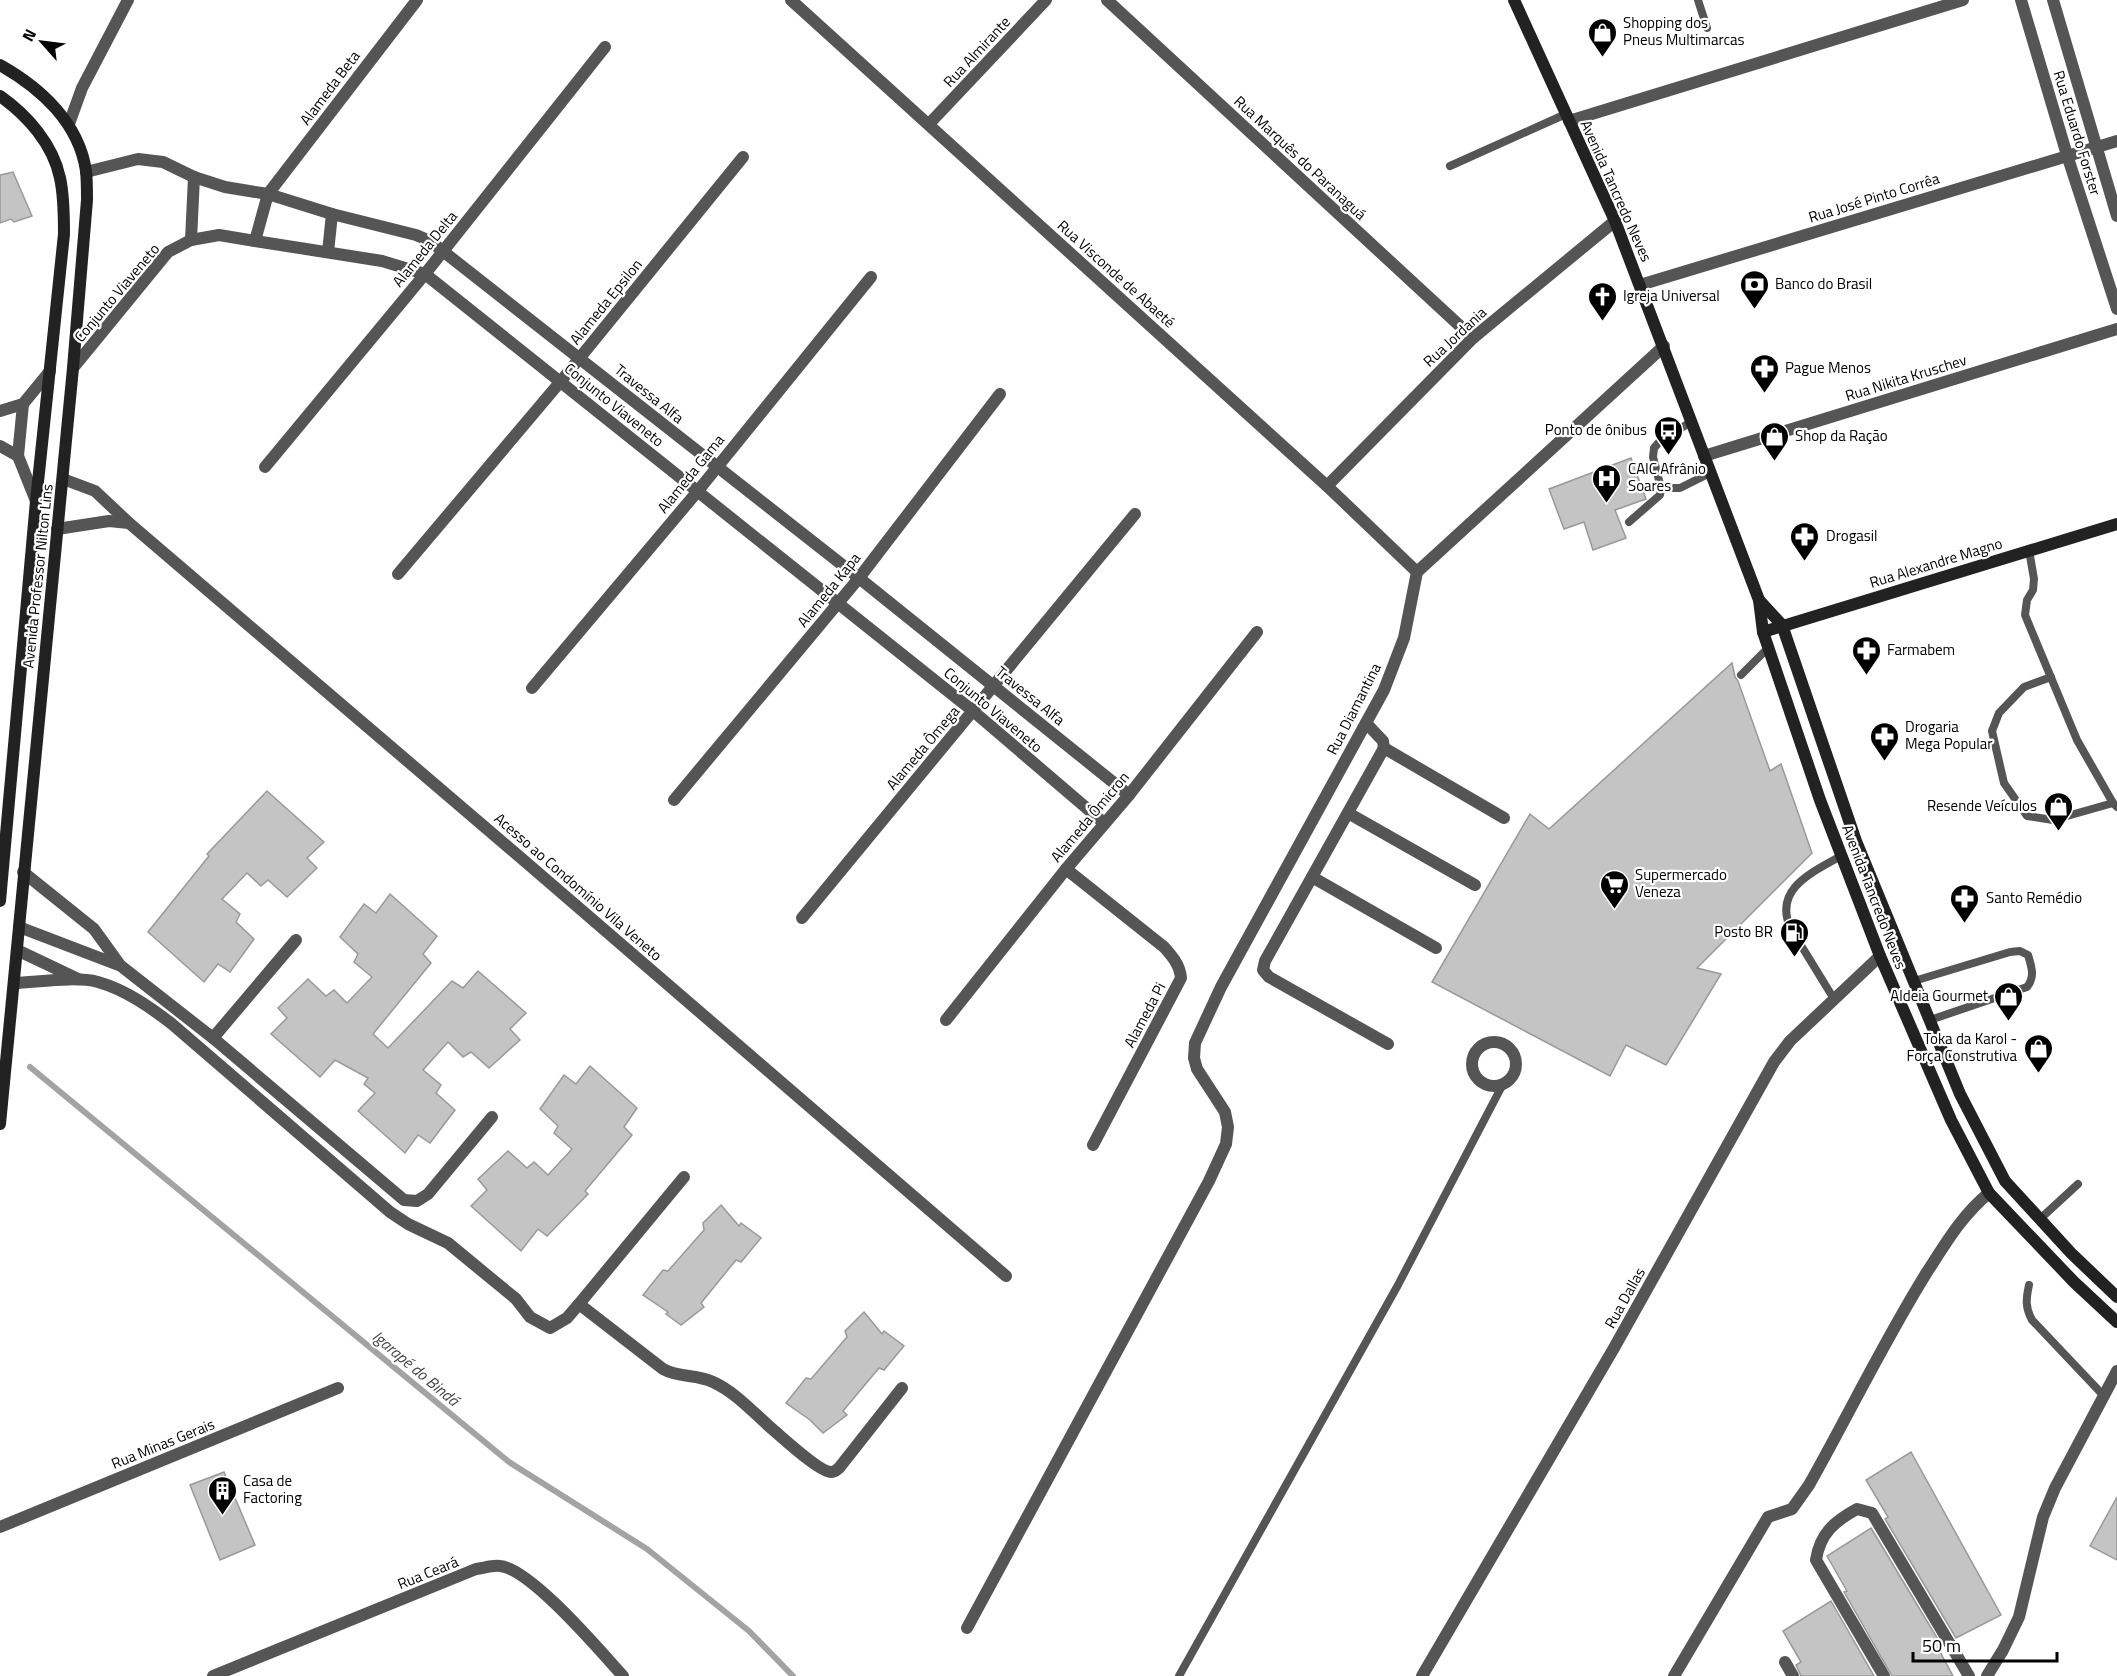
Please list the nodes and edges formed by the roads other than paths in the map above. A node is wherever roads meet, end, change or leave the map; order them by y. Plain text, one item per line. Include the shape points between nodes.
1 (128, 0) edge
2 (417, 0) edge
3 (791, 0) edge
4 (1046, 0) edge
5 (1107, 0) edge
6 (1514, 0) edge
7 (1698, 0) edge
8 (1963, 0) edge
9 (2021, 0) edge
10 (2053, 0) edge
11 (1707, 28) dead end
12 (605, 47) dead end
13 (0, 65) edge
14 (0, 96) edge
15 (1567, 117) junction
16 (69, 124) junction
17 (929, 124) junction
18 (2117, 141) edge
19 (2097, 147) junction
20 (2067, 155) junction
21 (743, 157) dead end
22 (1450, 165) dead end
23 (86, 172) junction
24 (194, 177) junction
25 (268, 194) junction
26 (332, 214) junction
27 (2117, 216) edge
28 (1614, 220) junction
29 (191, 240) junction
30 (255, 241) junction
31 (443, 251) junction
32 (328, 252) junction
33 (424, 274) junction
34 (871, 277) dead end
35 (1640, 285) junction
36 (2117, 309) edge
37 (2117, 329) edge
38 (1473, 338) junction
39 (1664, 346) junction
40 (580, 357) junction
41 (73, 368) junction
42 (50, 371) junction
43 (561, 381) junction
44 (1000, 394) dead end
45 (22, 404) junction
46 (0, 411) edge
47 (1691, 422) junction
48 (0, 446) edge
49 (18, 456) junction
50 (1704, 456) junction
51 (265, 467) dead end
52 (716, 467) junction
53 (1710, 473) junction
54 (63, 479) junction
55 (1327, 486) junction
56 (1661, 488) junction
57 (697, 492) junction
58 (36, 501) junction
59 (1135, 514) dead end
60 (1629, 522) dead end
61 (129, 524) junction
62 (2117, 524) edge
63 (57, 529) junction
64 (2029, 550) junction
65 (1417, 572) junction
66 (398, 574) dead end
67 (859, 578) junction
68 (1760, 600) junction
69 (838, 603) junction
70 (1782, 626) junction
71 (1257, 632) dead end
72 (1763, 633) junction
73 (1768, 648) junction
74 (1741, 675) dead end
75 (2051, 677) junction
76 (994, 686) junction
77 (532, 688) dead end
78 (973, 711) junction
79 (1366, 723) junction
80 (1384, 748) junction
81 (1129, 795) junction
82 (674, 800) dead end
83 (2115, 805) edge
84 (1348, 813) junction
85 (1504, 818) dead end
86 (1104, 823) junction
87 (1841, 856) junction
88 (1066, 869) junction
89 (23, 872) junction
90 (1312, 877) junction
91 (1476, 885) dead end
92 (0, 901) edge
93 (802, 918) dead end
94 (19, 927) junction
95 (296, 940) dead end
96 (1436, 948) dead end
97 (17, 950) junction
98 (1880, 956) junction
99 (121, 966) junction
100 (82, 980) junction
101 (1914, 981) junction
102 (14, 983) junction
103 (1834, 999) junction
104 (946, 1020) dead end
105 (1930, 1020) junction
106 (213, 1038) junction
107 (1388, 1044) dead end
108 (1503, 1084) dead end
109 (492, 1117) dead end
110 (0, 1124) edge
111 (1093, 1145) dead end
112 (684, 1177) dead end
113 (2078, 1184) dead end
114 (1989, 1193) junction
115 (2040, 1219) junction
116 (1006, 1276) dead end
117 (2029, 1285) dead end
118 (2117, 1297) edge
119 (579, 1304) junction
120 (2117, 1322) edge
121 (2117, 1371) edge
122 (338, 1388) dead end
123 (902, 1388) dead end
124 (2104, 1396) junction
125 (0, 1527) edge
126 (967, 1628) dead end
127 (1785, 1662) dead end
128 (213, 1676) edge
129 (623, 1676) edge
130 (1179, 1676) edge
131 (1422, 1676) edge
132 (1674, 1676) edge
133 (1793, 1676) edge
134 (1884, 1676) edge
135 (1969, 1676) edge
136 (1987, 1676) edge

1 - 16 street via 82,88
2 - 25 street, Alameda Beta
3 - 17 street, Rua Visconde de Abaeté
4 - 17 street, Rua Almirante
5 - 38 street, Rua Marquês do Paranaguá
6 - 15 main road, Avenida Tancredo Neves
7 - 11 lane
8 - 15 street
9 - 20 street, Rua Eduardo Forster
10 - 19 street, Rua Eduardo Forster
12 - 31 street, Alameda Delta
13 - 16 main road, Avenida Professor Nilton Lins via 32,86
14 - 42 main road, Avenida Professor Nilton Lins via 33,125 50,150 60,176 64,234
15 - 22 lane
15 - 28 main road, Avenida Tancredo Neves
16 - 23 main road, Avenida Professor Nilton Lins via 80,146
17 - 55 street, Rua Visconde de Abaeté
18 - 19 street, Rua José Pinto Corrêa
19 - 20 street, Rua José Pinto Corrêa
19 - 27 street, Rua Eduardo Forster
20 - 35 street, Rua José Pinto Corrêa
20 - 36 street, Rua Eduardo Forster
21 - 40 street, Alameda Epsilon
23 - 24 street, Travessa Alfa via 138,159 164,162
23 - 41 main road, Avenida Professor Nilton Lins
24 - 25 street, Travessa Alfa
24 - 29 street
25 - 26 street, Travessa Alfa
25 - 30 street
26 - 31 street, Travessa Alfa via 416,235
26 - 32 street
28 - 35 main road, Avenida Tancredo Neves
28 - 38 street, Rua Jordania
29 - 30 street, Conjunto Viaveneto via 219,235
29 - 41 street, Conjunto Viaveneto via 168,252
30 - 32 street, Conjunto Viaveneto
31 - 33 street, Alameda Delta
31 - 40 street, Travessa Alfa
32 - 33 street, Conjunto Viaveneto via 382,261
33 - 43 street, Conjunto Viaveneto
33 - 51 street, Alameda Delta
34 - 52 street, Alameda Gama
35 - 39 main road, Avenida Tancredo Neves
37 - 50 street, Rua Nikita Kruschev
38 - 55 street, Rua Jordania
39 - 47 main road, Avenida Tancredo Neves
39 - 65 street
40 - 43 street, Alameda Epsilon
40 - 52 street, Travessa Alfa
41 - 54 main road, Avenida Professor Nilton Lins
42 - 45 street
42 - 58 main road, Avenida Professor Nilton Lins
43 - 57 street, Conjunto Viaveneto
43 - 66 street, Alameda Epsilon
44 - 67 street, Alameda Kapa
45 - 46 street
45 - 49 street
47 - 50 main road, Avenida Tancredo Neves
47 - 56 lane via 1654,448
48 - 49 street
49 - 58 street
50 - 53 main road, Avenida Tancredo Neves
52 - 57 street, Alameda Gama
52 - 67 street, Travessa Alfa
53 - 56 lane via 1680,488
53 - 68 main road, Avenida Tancredo Neves
54 - 61 street, Acesso ao Condomínio Vila Veneto via 95,491
54 - 63 main road, Avenida Professor Nilton Lins
55 - 65 street, Rua Visconde de Abaeté
56 - 60 lane via 1653,503
57 - 69 street, Conjunto Viaveneto
57 - 77 street, Alameda Gama
58 - 92 main road, Avenida Professor Nilton Lins
59 - 76 street, Alameda Ômega
61 - 63 street via 110,521
61 - 116 street, Acesso ao Condomínio Vila Veneto
62 - 64 main road, Rua Alexandre Magno
63 - 89 main road, Avenida Professor Nilton Lins
64 - 70 main road, Rua Alexandre Magno
64 - 75 lane via 2034,579 2025,615
65 - 79 street, Rua Diamantina via 1404,638
67 - 69 street, Alameda Kapa
67 - 76 street, Travessa Alfa
68 - 70 main road, Avenida Tancredo Neves
68 - 72 main road, Avenida Tancredo Neves
69 - 78 street, Conjunto Viaveneto
69 - 82 street, Alameda Kapa
70 - 72 main road, Rua Alexandre Magno
70 - 101 main road, Avenida Tancredo Neves via 1856,841
71 - 81 street, Alameda Ômicron
72 - 73 main road, Avenida Tancredo Neves
73 - 74 lane
73 - 87 main road, Avenida Tancredo Neves
75 - 83 lane via 2077,740
75 - 83 lane via 2024,687 1999,713 1992,731 2004,783 2027,816 2053,820
76 - 78 street, Alameda Ômega
76 - 81 street, Travessa Alfa
78 - 86 street, Conjunto Viaveneto
78 - 93 street, Alameda Ômega
79 - 80 street via 1379,735
79 - 126 street, Rua Diamantina via 1221,987 1195,1043 1197,1069 1225,1112 1226,1144
80 - 84 street
80 - 85 street
81 - 86 street, Alameda Ômicron
84 - 90 street
84 - 91 street
86 - 88 street, Alameda Ômicron
87 - 98 main road, Avenida Tancredo Neves
87 - 103 lane via 1807,875 1786,901 1786,920
88 - 104 street, Alameda Ômicron
88 - 111 street, Alameda Pi via 1164,947 1181,973
89 - 94 main road, Avenida Professor Nilton Lins
89 - 99 street via 94,929
90 - 96 street
90 - 107 street via 1263,970
94 - 97 main road, Avenida Professor Nilton Lins
94 - 99 street
95 - 106 street
97 - 100 street
97 - 102 main road, Avenida Professor Nilton Lins
98 - 103 street, Rua Dallas
98 - 114 main road, Avenida Tancredo Neves via 1952,1120
99 - 106 street
100 - 102 street
100 - 119 street via 98,982 146,1004 390,1212 448,1244 516,1299 530,1317 550,1328
101 - 105 main road, Avenida Tancredo Neves
101 - 105 lane via 2010,952 2020,951 2028,956 2033,970 2027,987
102 - 110 main road, Avenida Professor Nilton Lins
103 - 131 street, Rua Dallas via 1791,1041 1765,1076 1614,1348
105 - 115 main road, Avenida Tancredo Neves via 1960,1094 2005,1181
106 - 109 street via 404,1200 417,1202 428,1194
108 - 130 lane via 1398,1285
112 - 119 street
113 - 115 lane
114 - 120 main road, Avenida Tancredo Neves
114 - 132 street via 1972,1206 1955,1228 1897,1320 1809,1485 1792,1509 1768,1516
115 - 118 main road, Avenida Tancredo Neves
117 - 124 lane via 2027,1311 2032,1320
119 - 123 street via 663,1369 712,1382 735,1396 803,1456 827,1471 839,1468
121 - 124 street
122 - 125 street, Rua Minas Gerais
124 - 136 street via 2055,1488 2043,1517 2019,1617
127 - 133 street
128 - 129 street, Rua Ceará via 477,1569 500,1566 519,1573 540,1589
134 - 135 street via 1816,1560 1818,1546 1836,1521 1857,1509 1872,1513

